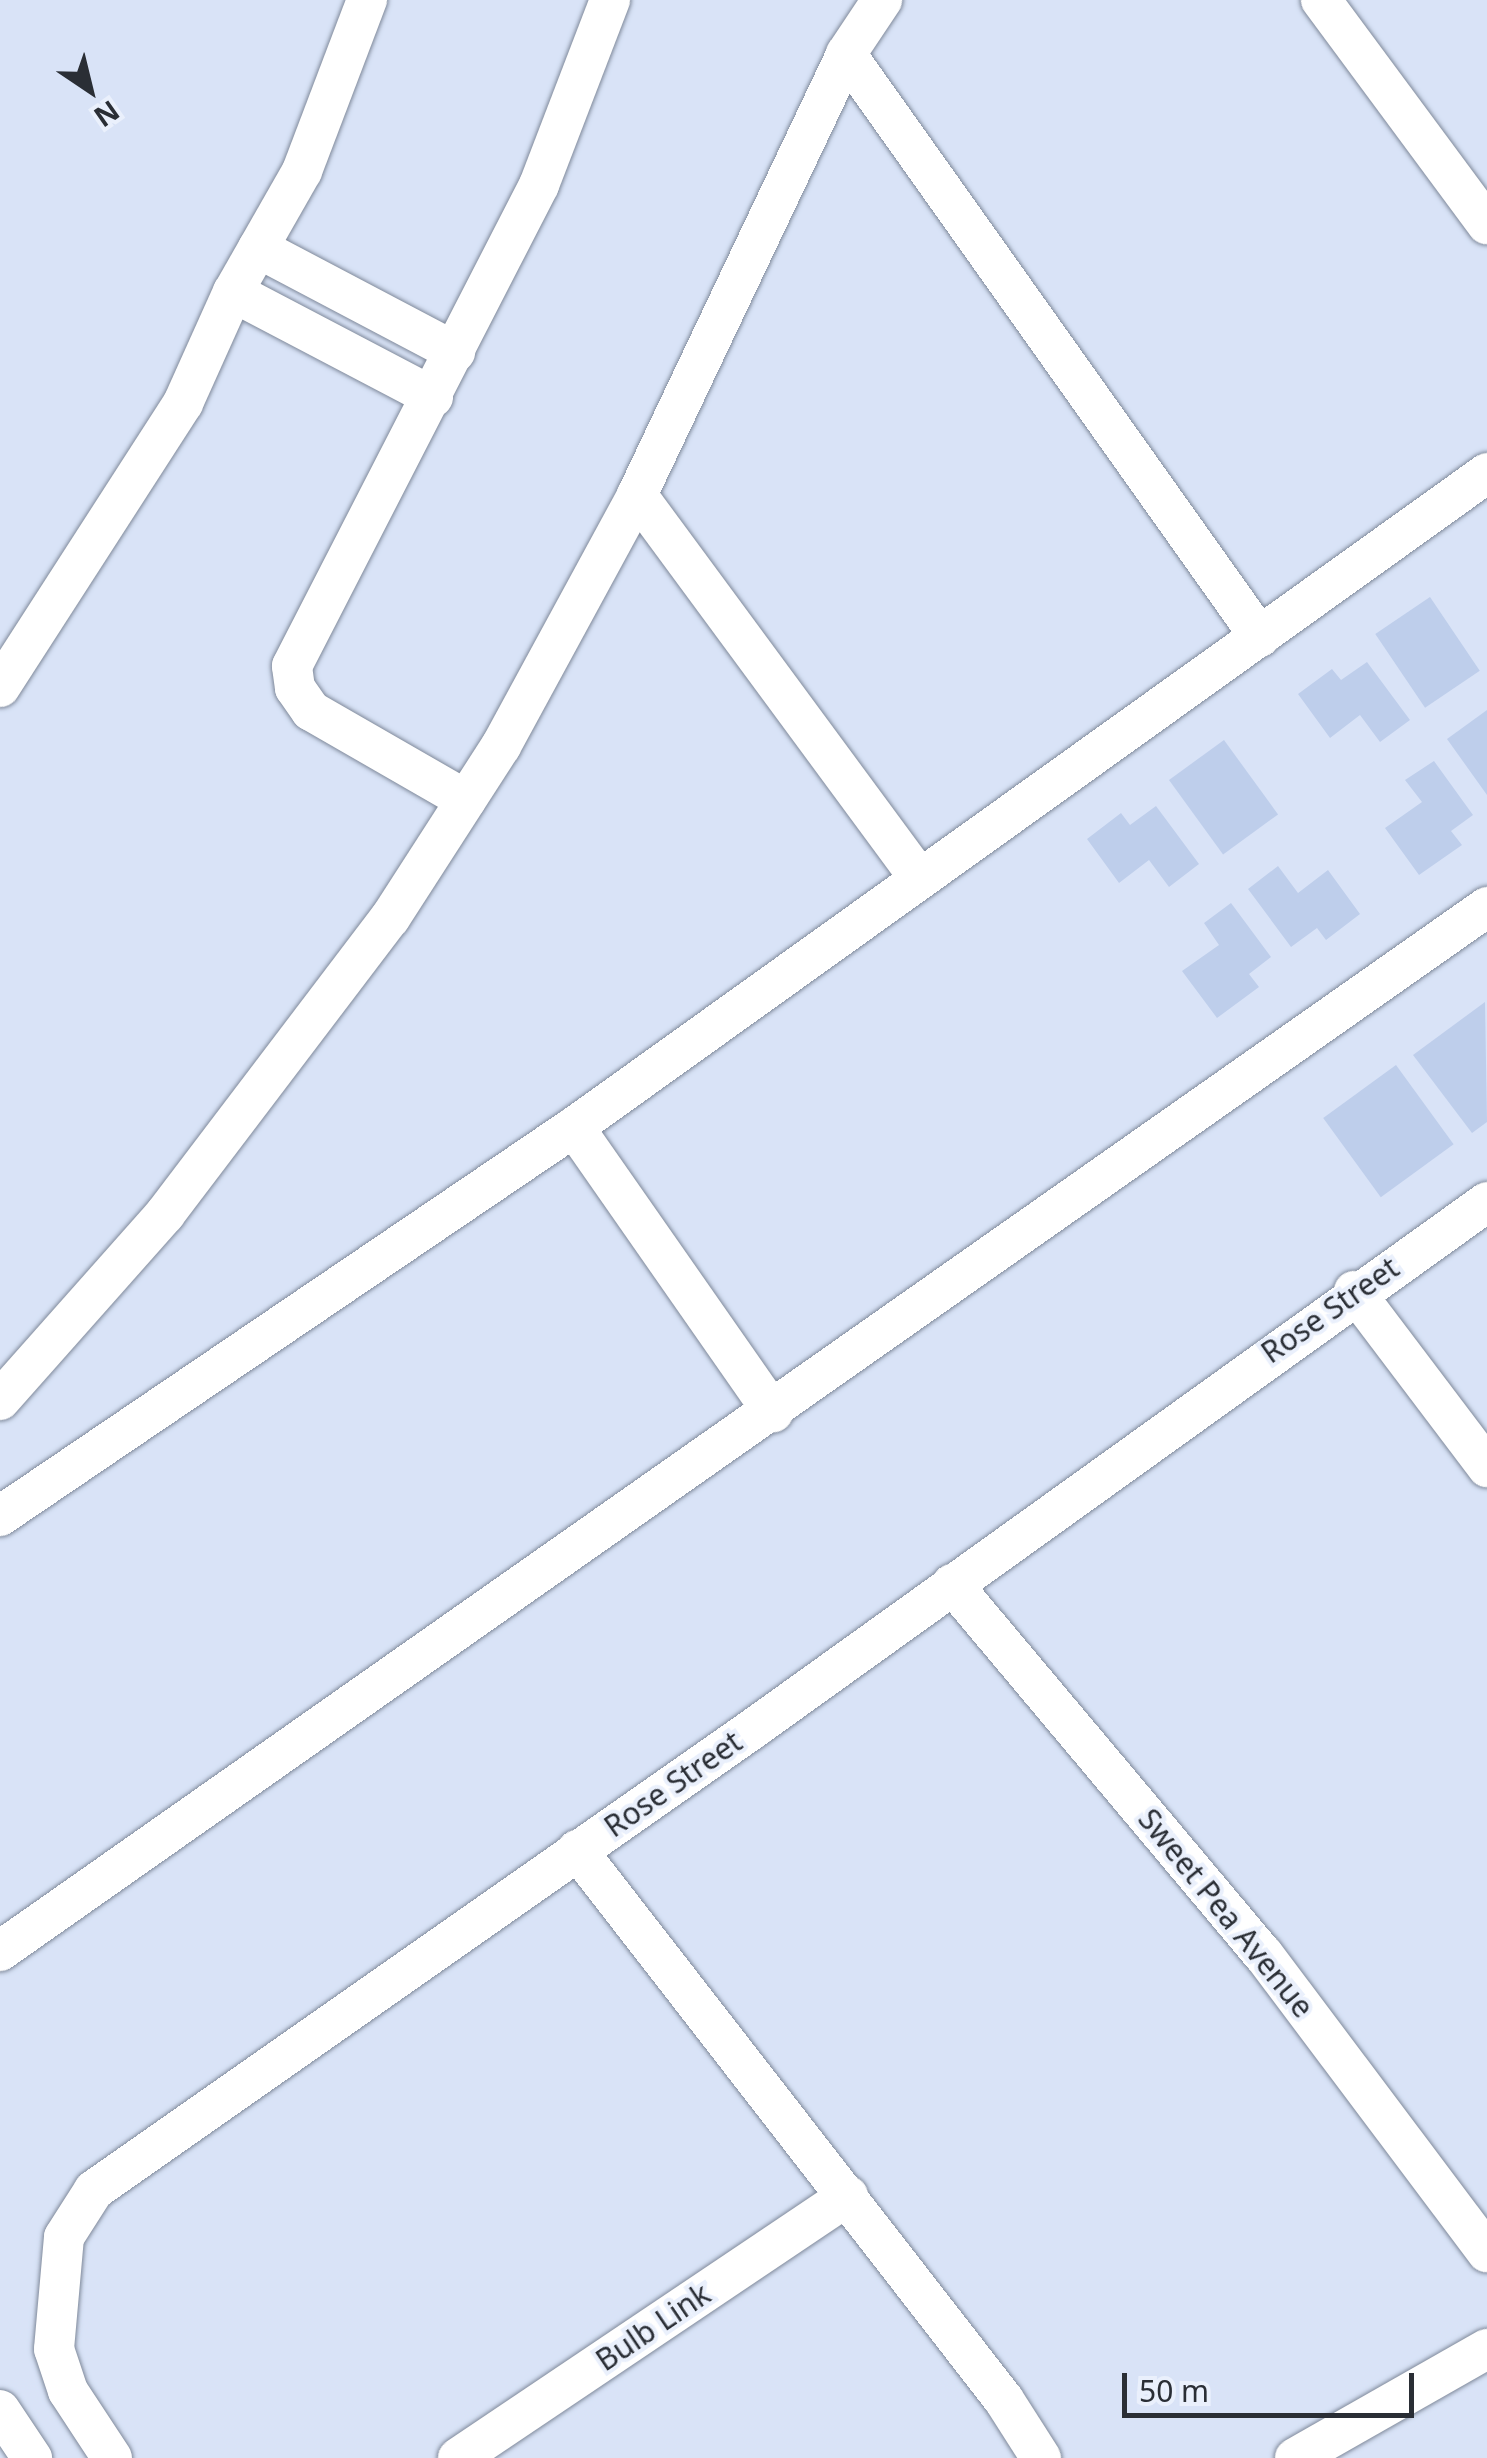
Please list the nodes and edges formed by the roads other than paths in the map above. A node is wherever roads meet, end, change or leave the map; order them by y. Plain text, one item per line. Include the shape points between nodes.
1 (367, 0) edge
2 (610, 0) edge
3 (882, 0) edge
4 (1321, 0) edge
5 (846, 54) junction
6 (1487, 224) edge
7 (258, 248) junction
8 (232, 292) junction
9 (455, 352) junction
10 (433, 397) junction
11 (1487, 473) edge
12 (637, 496) junction
13 (1260, 638) junction
14 (0, 687) edge
15 (466, 800) junction
16 (917, 875) junction
17 (1487, 907) edge
18 (574, 1127) junction
19 (1487, 1202) edge
20 (1354, 1291) junction
21 (0, 1400) edge
22 (773, 1412) junction
23 (1487, 1467) edge
24 (0, 1516) edge
25 (952, 1584) junction
26 (577, 1850) junction
27 (0, 1951) edge
28 (848, 2196) junction
29 (1487, 2252) edge
30 (1487, 2349) edge
31 (0, 2410) edge
32 (32, 2458) edge
33 (112, 2458) edge
34 (458, 2458) edge
35 (1041, 2458) edge
36 (1295, 2458) edge

1 - 7 street via 302,170
2 - 9 street via 539,185
3 - 5 street
4 - 6 street
5 - 12 street
5 - 13 street
7 - 8 street
7 - 9 street
8 - 10 street
8 - 14 street via 183,403
9 - 10 street
10 - 15 street via 292,666 295,688 311,711
11 - 13 street
12 - 15 street
12 - 16 street
13 - 16 street
15 - 21 street via 390,918 165,1214
16 - 18 street
17 - 22 street
18 - 22 street
18 - 24 street
19 - 20 street, Rose Street
20 - 23 street
20 - 25 street, Rose Street
22 - 27 street
25 - 26 street, Rose Street
25 - 29 street, Sweet Pea Avenue via 1263,1954
26 - 28 street
26 - 33 street, Rose Street via 94,2190 64,2237 54,2349 68,2391
28 - 34 street, Bulb Link
28 - 35 street
30 - 36 street
31 - 32 street

